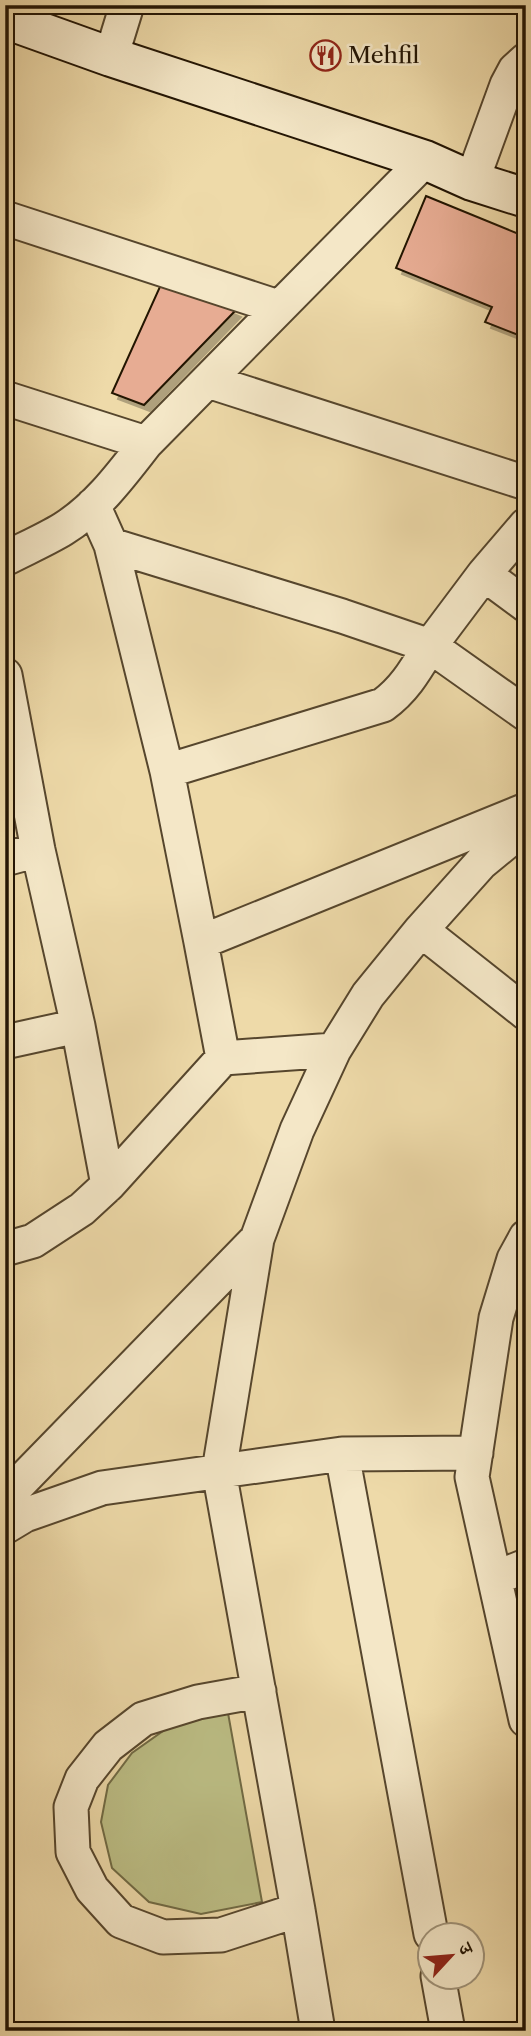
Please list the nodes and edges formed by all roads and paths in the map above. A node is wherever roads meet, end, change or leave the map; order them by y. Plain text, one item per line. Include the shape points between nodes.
1 (127, 5) edge
2 (5, 19) edge
3 (111, 57) junction
4 (526, 60) edge
5 (425, 160) junction
6 (472, 181) junction
7 (526, 198) edge
8 (5, 218) edge
9 (278, 307) junction
10 (208, 381) junction
11 (5, 398) edge
12 (146, 443) junction
13 (526, 483) edge
14 (93, 505) junction
15 (526, 525) edge
16 (111, 545) junction
17 (5, 559) edge
18 (484, 574) junction
19 (526, 604) edge
20 (430, 646) junction
21 (5, 675) edge
22 (526, 714) edge
23 (167, 771) junction
24 (526, 810) edge
25 (526, 826) edge
26 (38, 850) junction
27 (5, 859) edge
28 (421, 930) junction
29 (201, 942) junction
30 (526, 1013) edge
31 (78, 1026) junction
32 (5, 1042) edge
33 (334, 1050) junction
34 (223, 1058) junction
35 (108, 1185) junction
36 (257, 1239) junction
37 (5, 1249) edge
38 (522, 1252) edge
39 (476, 1453) junction
40 (342, 1454) junction
41 (219, 1471) junction
42 (5, 1498) edge
43 (5, 1527) edge
44 (526, 1566) edge
45 (495, 1578) junction
46 (259, 1691) junction
47 (526, 1720) edge
48 (298, 1910) junction
49 (428, 1920) edge
50 (441, 1990) edge
51 (318, 2031) edge
52 (448, 2031) edge

1 - 3 street
2 - 3 street
3 - 5 street
4 - 6 street via 507,85
5 - 6 street
5 - 9 street
6 - 7 street
8 - 9 street
9 - 10 street
10 - 12 street
10 - 13 street
11 - 12 street
12 - 14 street
14 - 16 street
14 - 17 street via 65,528
15 - 18 street
16 - 20 street
16 - 23 street
18 - 19 street
18 - 20 street
20 - 22 street
20 - 23 street via 408,682 383,705
21 - 26 street
23 - 29 street
24 - 29 street
25 - 28 street via 481,863
26 - 27 street
26 - 31 street
28 - 30 street
28 - 33 street via 368,995
29 - 34 street
31 - 32 street
31 - 35 street
33 - 34 street
33 - 36 street via 297,1130
34 - 35 street
35 - 37 street via 82,1209 33,1241
36 - 41 street
36 - 42 street
38 - 39 street via 496,1318
39 - 40 street
39 - 45 street via 472,1477
40 - 41 street
40 - 49 street
41 - 43 street via 102,1488 25,1515
41 - 46 street
44 - 45 street
45 - 47 street
46 - 48 street
46 - 48 street via 143,1718 108,1746 82,1779 71,1807 74,1852 92,1889 121,1922 163,1937 221,1935
48 - 51 street
50 - 52 street

